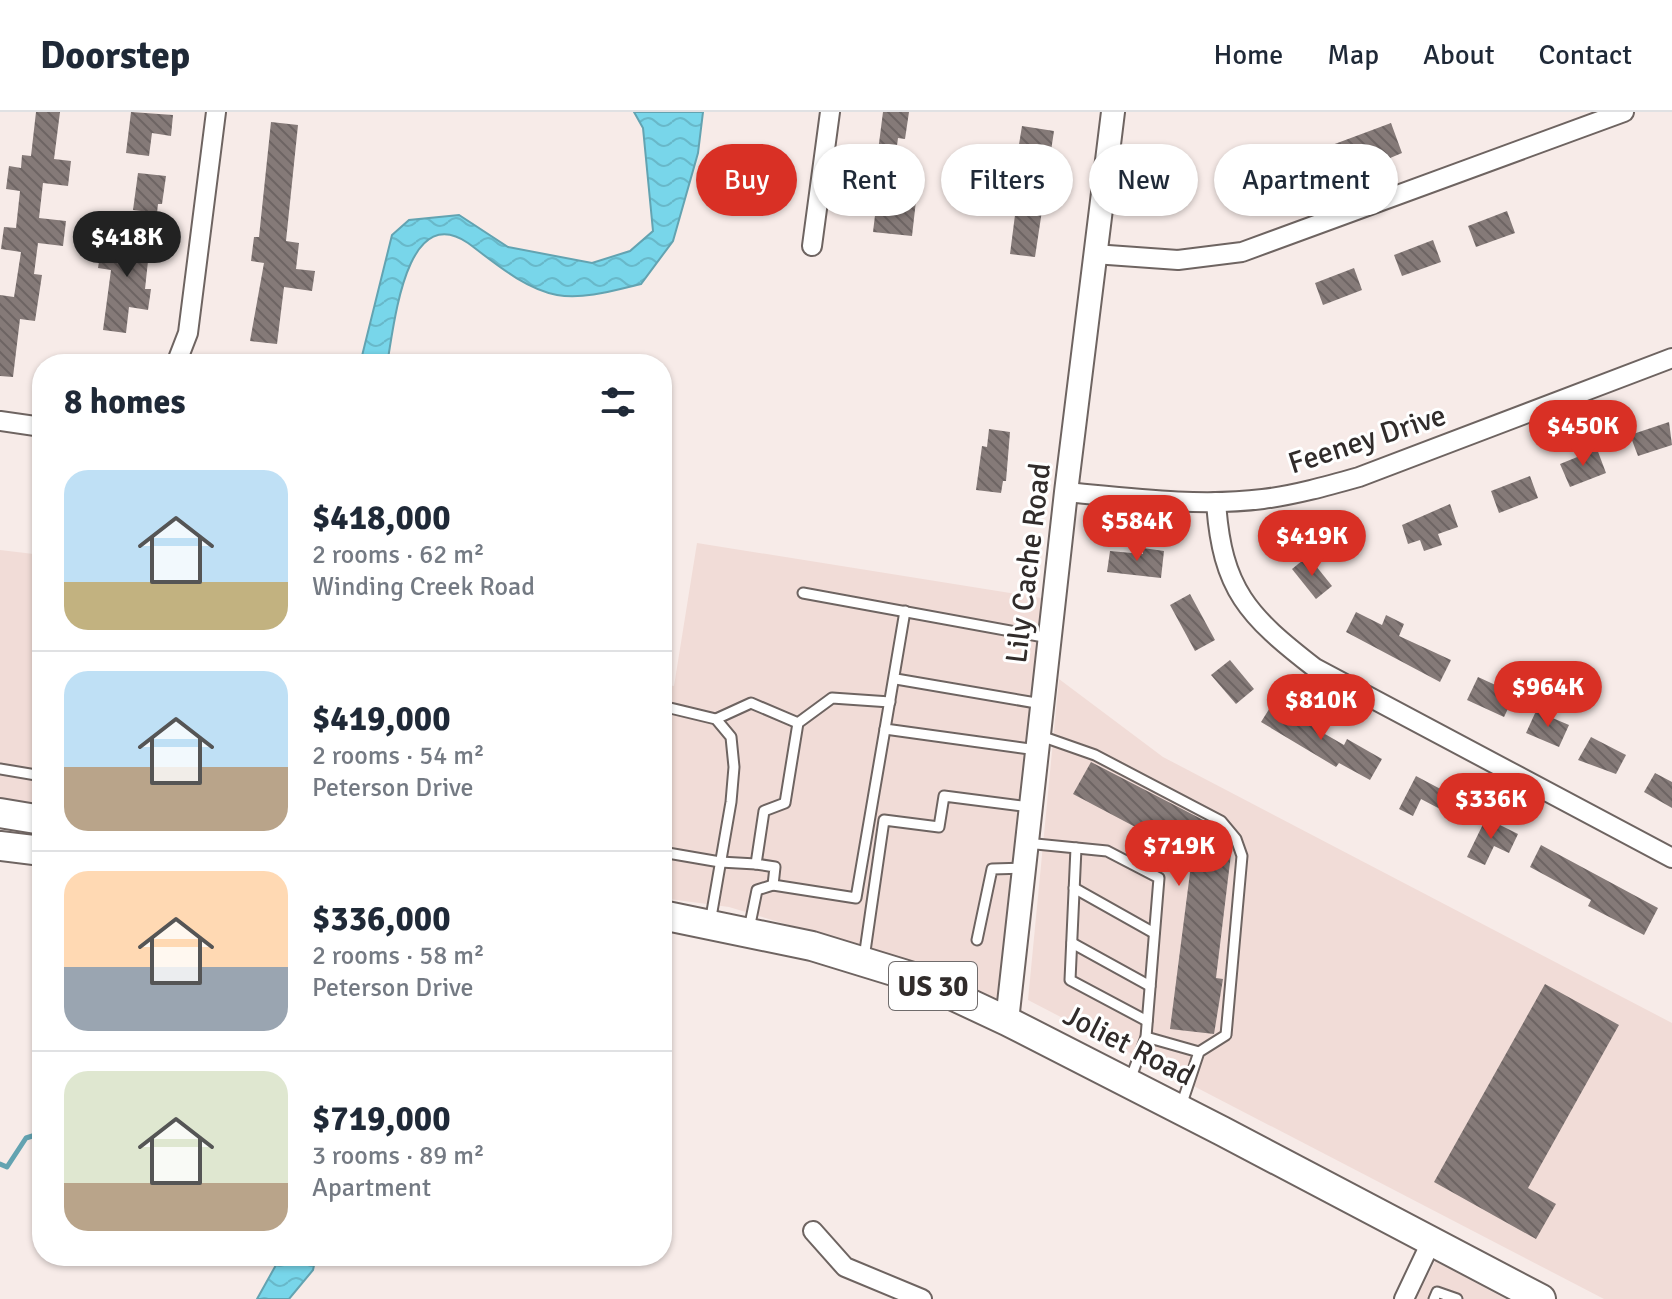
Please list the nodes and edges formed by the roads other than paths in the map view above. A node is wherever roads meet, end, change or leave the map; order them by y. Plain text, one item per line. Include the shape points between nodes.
1 (216, 112) edge
2 (830, 112) edge
3 (1113, 112) edge
4 (1624, 112) edge
5 (812, 246) dead end
6 (1094, 254) junction
7 (180, 354) edge
8 (1672, 358) edge
9 (0, 421) edge
10 (32, 426) edge
11 (1066, 492) junction
12 (1216, 502) junction
13 (803, 593) dead end
14 (905, 611) junction
15 (1049, 638) junction
16 (896, 679) junction
17 (890, 702) junction
18 (1042, 704) junction
19 (672, 708) edge
20 (716, 719) junction
21 (798, 723) junction
22 (885, 729) junction
23 (1038, 743) junction
24 (0, 769) edge
25 (32, 774) edge
26 (1030, 807) junction
27 (0, 813) edge
28 (32, 818) edge
29 (1026, 843) junction
30 (0, 846) edge
31 (1076, 848) junction
32 (32, 850) edge
33 (672, 854) edge
34 (1672, 858) edge
35 (720, 862) junction
36 (756, 864) junction
37 (1023, 868) junction
38 (773, 885) junction
39 (1074, 888) junction
40 (672, 917) edge
41 (710, 923) junction
42 (749, 932) junction
43 (1154, 933) junction
44 (977, 940) dead end
45 (1072, 943) junction
46 (863, 962) junction
47 (1150, 986) junction
48 (1007, 1021) junction
49 (1147, 1021) junction
50 (1146, 1037) junction
51 (1199, 1052) junction
52 (1129, 1083) junction
53 (1180, 1109) junction
54 (813, 1231) dead end
55 (1432, 1240) junction
56 (1407, 1298) edge
57 (1538, 1298) edge
58 (922, 1299) edge
59 (1434, 1299) edge
60 (1457, 1299) edge

1 - 7 street via 188,333
2 - 5 street
3 - 6 street, Lily Cache Road
4 - 6 street via 1242,252 1178,260
6 - 11 street, Lily Cache Road
8 - 12 street, Feeney Drive via 1359,477 1262,499
9 - 10 street
11 - 12 street, Feeney Drive
11 - 15 street, Lily Cache Road
12 - 34 street via 1218,530 1240,601 1271,634 1315,668
13 - 14 lane
14 - 15 lane
14 - 16 lane
15 - 18 street, Lily Cache Road
16 - 17 lane
16 - 18 lane
17 - 21 lane via 832,698
17 - 22 lane
18 - 23 street, Lily Cache Road
19 - 20 lane
20 - 21 lane via 751,703
20 - 35 lane via 731,737 734,767
21 - 36 lane via 785,803 764,811
22 - 23 lane
22 - 38 lane via 856,898
23 - 26 street, Lily Cache Road
23 - 51 lane via 1095,755 1221,821 1236,839 1242,856 1226,1035
24 - 25 lane
26 - 29 street, Lily Cache Road
26 - 46 lane via 944,796 939,827 884,820
27 - 28 main road
29 - 31 lane
29 - 37 street, Lily Cache Road
30 - 32 main road
31 - 39 lane
31 - 43 lane via 1107,851 1159,878
33 - 35 lane
35 - 36 lane
35 - 41 lane
36 - 38 lane via 775,867
37 - 44 lane via 992,869
37 - 48 street, Lily Cache Road
38 - 42 lane via 757,890
39 - 43 lane
39 - 45 lane
40 - 41 main road, Joliet Road / US 30
41 - 42 main road, Joliet Road / US 30
42 - 46 main road, Joliet Road / US 30
43 - 47 lane
45 - 47 lane
45 - 49 lane via 1070,980
46 - 48 main road, Joliet Road / US 30 via 913,977
47 - 49 lane
48 - 52 main road, Joliet Road / US 30
49 - 50 lane
50 - 51 lane
50 - 52 lane
51 - 53 lane
52 - 53 main road, Joliet Road / US 30
53 - 55 main road, Joliet Road / US 30
54 - 58 street via 845,1267
55 - 56 street
55 - 57 main road, Joliet Road / US 30
59 - 60 lane via 1437,1292

